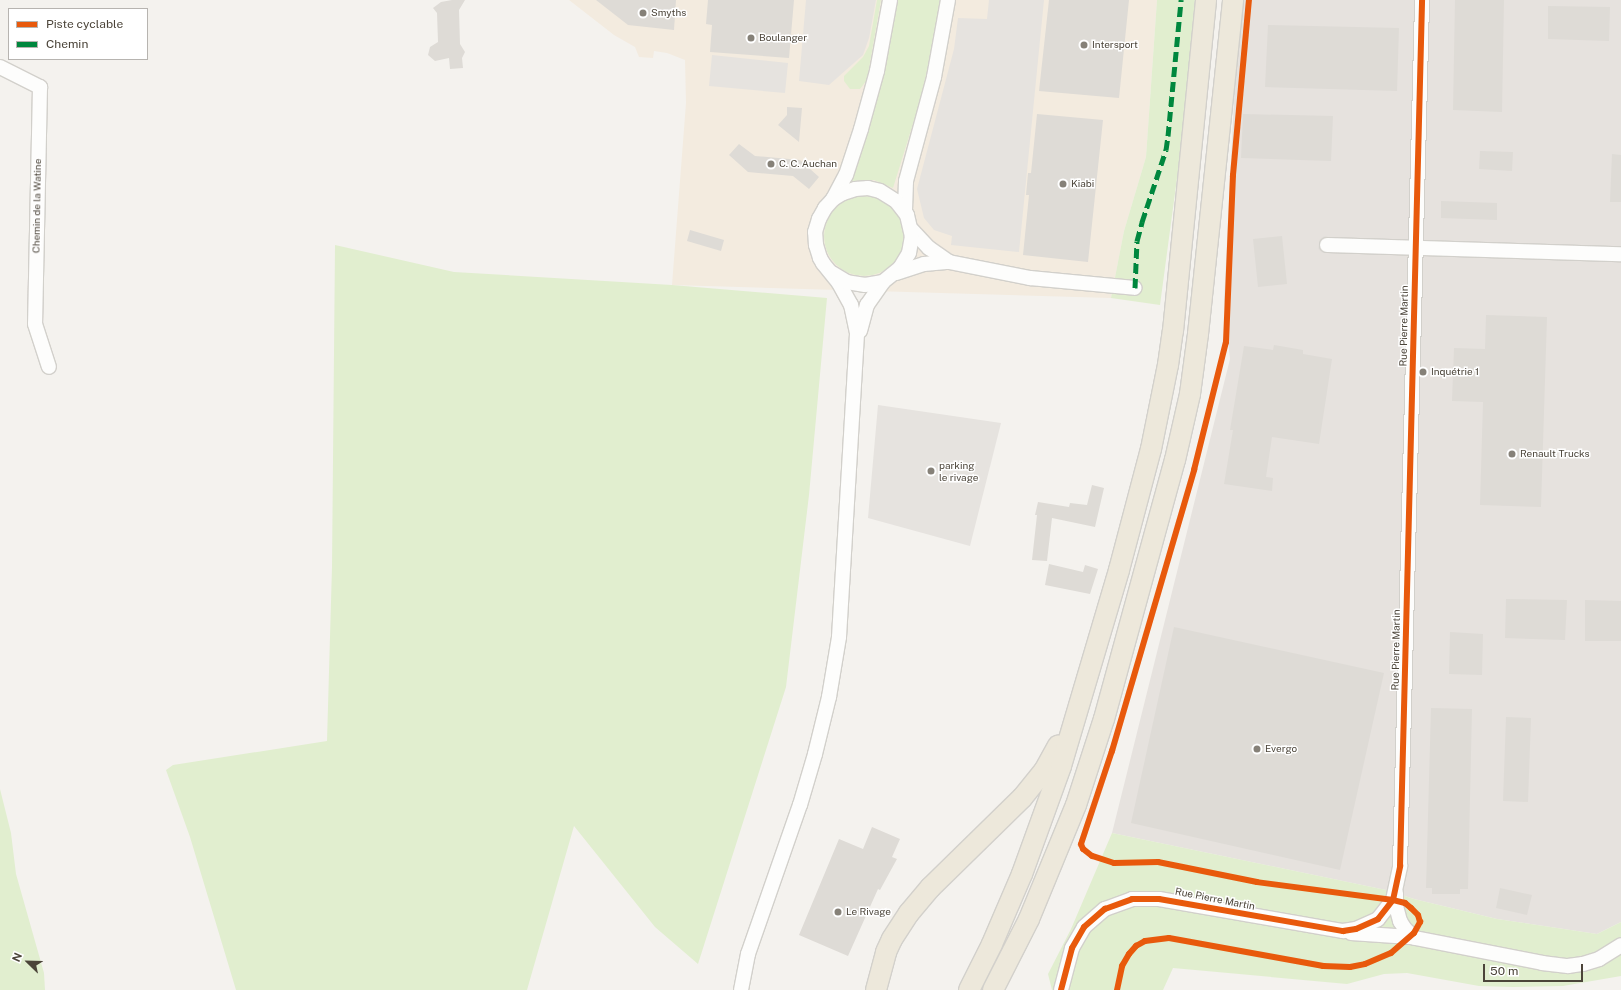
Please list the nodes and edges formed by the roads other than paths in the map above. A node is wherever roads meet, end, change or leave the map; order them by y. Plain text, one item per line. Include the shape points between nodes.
1 (890, 0) edge
2 (948, 0) edge
3 (1206, 0) edge
4 (1233, 0) edge
5 (1422, 0) edge
6 (0, 67) edge
7 (833, 199) junction
8 (905, 210) junction
9 (912, 230) junction
10 (1327, 245) dead end
11 (1416, 248) junction
12 (1621, 254) edge
13 (949, 262) junction
14 (832, 273) junction
15 (896, 273) junction
16 (883, 282) junction
17 (1135, 288) dead end
18 (857, 346) junction
19 (49, 367) dead end
20 (1090, 672) junction
21 (1396, 891) junction
22 (1343, 931) junction
23 (1415, 938) junction
24 (1621, 945) edge
25 (748, 954) junction
26 (732, 990) edge
27 (741, 990) edge
28 (876, 990) edge
29 (969, 990) edge
30 (993, 990) edge
31 (1061, 990) edge

1 - 7 street via 881,52 861,129 846,175
2 - 8 street via 937,64 906,181
3 - 20 highway via 1168,365 1137,502
4 - 30 highway via 1198,334 1190,394 1176,460 1104,719 1076,805 1032,912
5 - 11 street, Rue Pierre Martin
6 - 19 street, Chemin de la Watine via 40,87 35,324
7 - 8 street via 849,190 868,188 892,197
7 - 14 street via 819,219 815,238 820,258
8 - 9 street
9 - 13 street via 929,248
9 - 15 street via 909,253
10 - 11 street
11 - 12 street
11 - 21 street, Rue Pierre Martin via 1400,866
13 - 15 street via 924,264
13 - 17 street via 1022,277
14 - 16 street via 853,284 871,285
14 - 18 street via 852,305
15 - 16 street
16 - 18 street via 873,293 865,311
18 - 25 street via 842,604 829,697 808,780
20 - 28 highway via 1062,738 1044,771 1022,798 930,888 909,913 886,952
20 - 29 highway via 1028,861 999,930
21 - 22 street, Rue Pierre Martin via 1389,906 1378,919 1362,927
21 - 23 street via 1400,921
22 - 23 street
22 - 31 street, Rue Pierre Martin via 1159,899 1132,899 1105,909 1084,927 1072,948
23 - 24 street via 1568,966 1599,960
25 - 26 street
25 - 27 street

